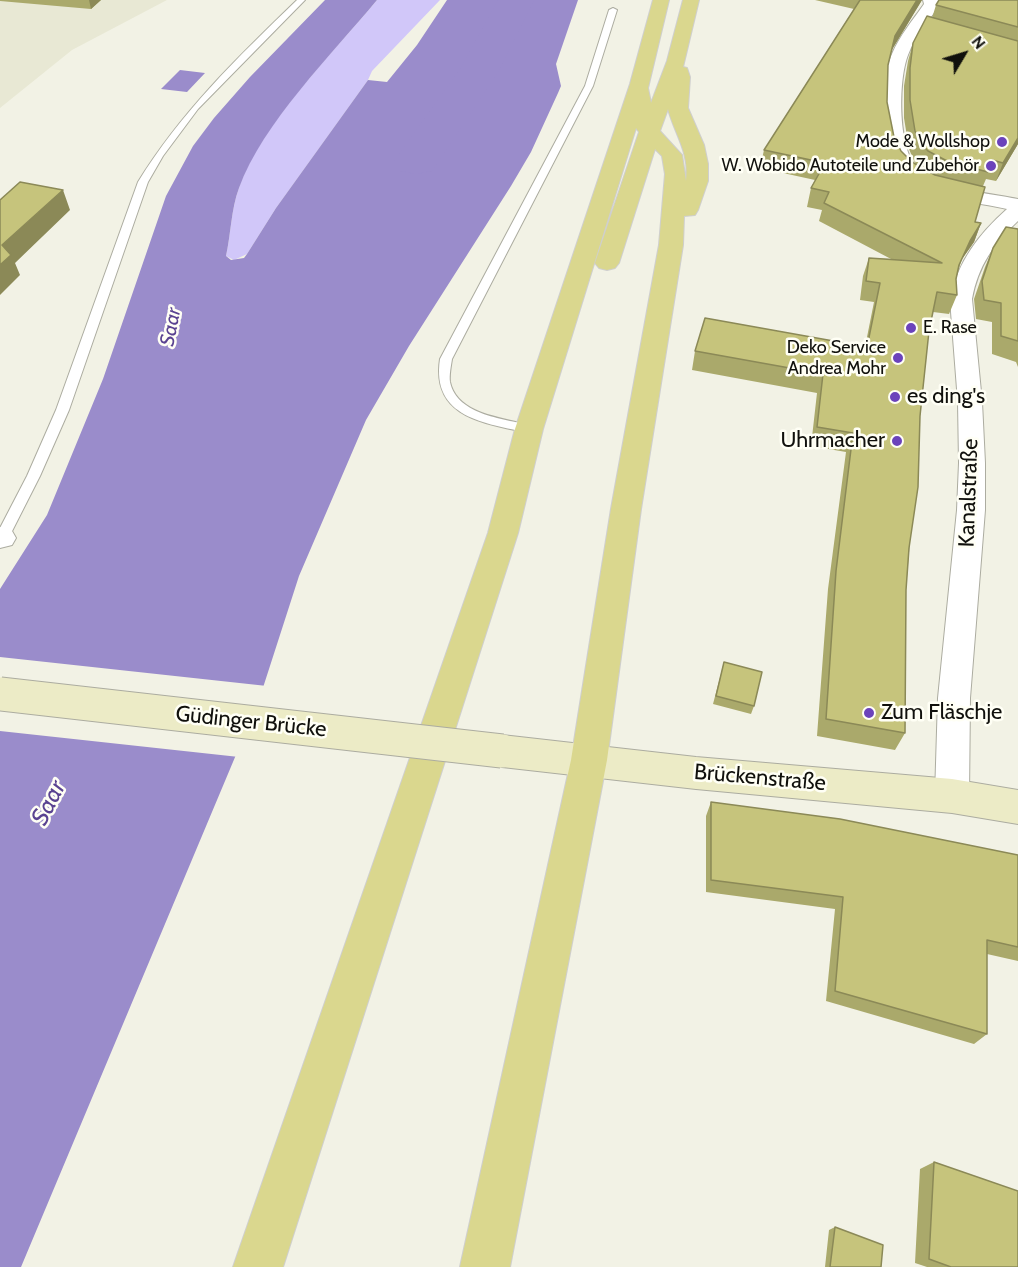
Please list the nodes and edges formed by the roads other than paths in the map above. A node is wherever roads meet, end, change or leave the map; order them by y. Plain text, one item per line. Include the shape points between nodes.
1 (301, 0) edge
2 (662, 0) edge
3 (691, 0) edge
4 (931, 0) edge
5 (613, 10) dead end
6 (918, 25) junction
7 (937, 29) edge
8 (676, 61) junction
9 (640, 84) junction
10 (650, 131) junction
11 (1018, 205) edge
12 (1018, 210) edge
13 (671, 245) junction
14 (529, 429) junction
15 (503, 533) junction
16 (1, 539) edge
17 (0, 694) edge
18 (502, 751) joint
19 (589, 760) junction
20 (952, 796) junction
21 (1018, 807) edge
22 (264, 1257) edge
23 (485, 1267) edge

1 - 16 lane via 197,104 142,182 60,419
2 - 9 main road
3 - 8 main road
4 - 6 street
5 - 14 lane via 589,86 446,359 444,383 454,403 479,416
6 - 7 street
6 - 11 street via 898,56 894,72 893,113 902,164 912,175 932,183
8 - 10 main road
8 - 13 main road via 682,79 679,113 700,162 698,186
9 - 10 main road via 642,123
9 - 14 main road
10 - 13 main road via 672,155 676,174
10 - 15 main road via 551,432
12 - 20 street, Kanalstraße via 974,256 961,299 972,463 954,698
13 - 19 main road
14 - 15 main road
15 - 22 main road
17 - 18 main road, Güdinger Brücke, bridge
18 - 19 main road, Brückenstraße
19 - 20 main road, Brückenstraße
19 - 23 main road
20 - 21 main road, Brückenstraße

